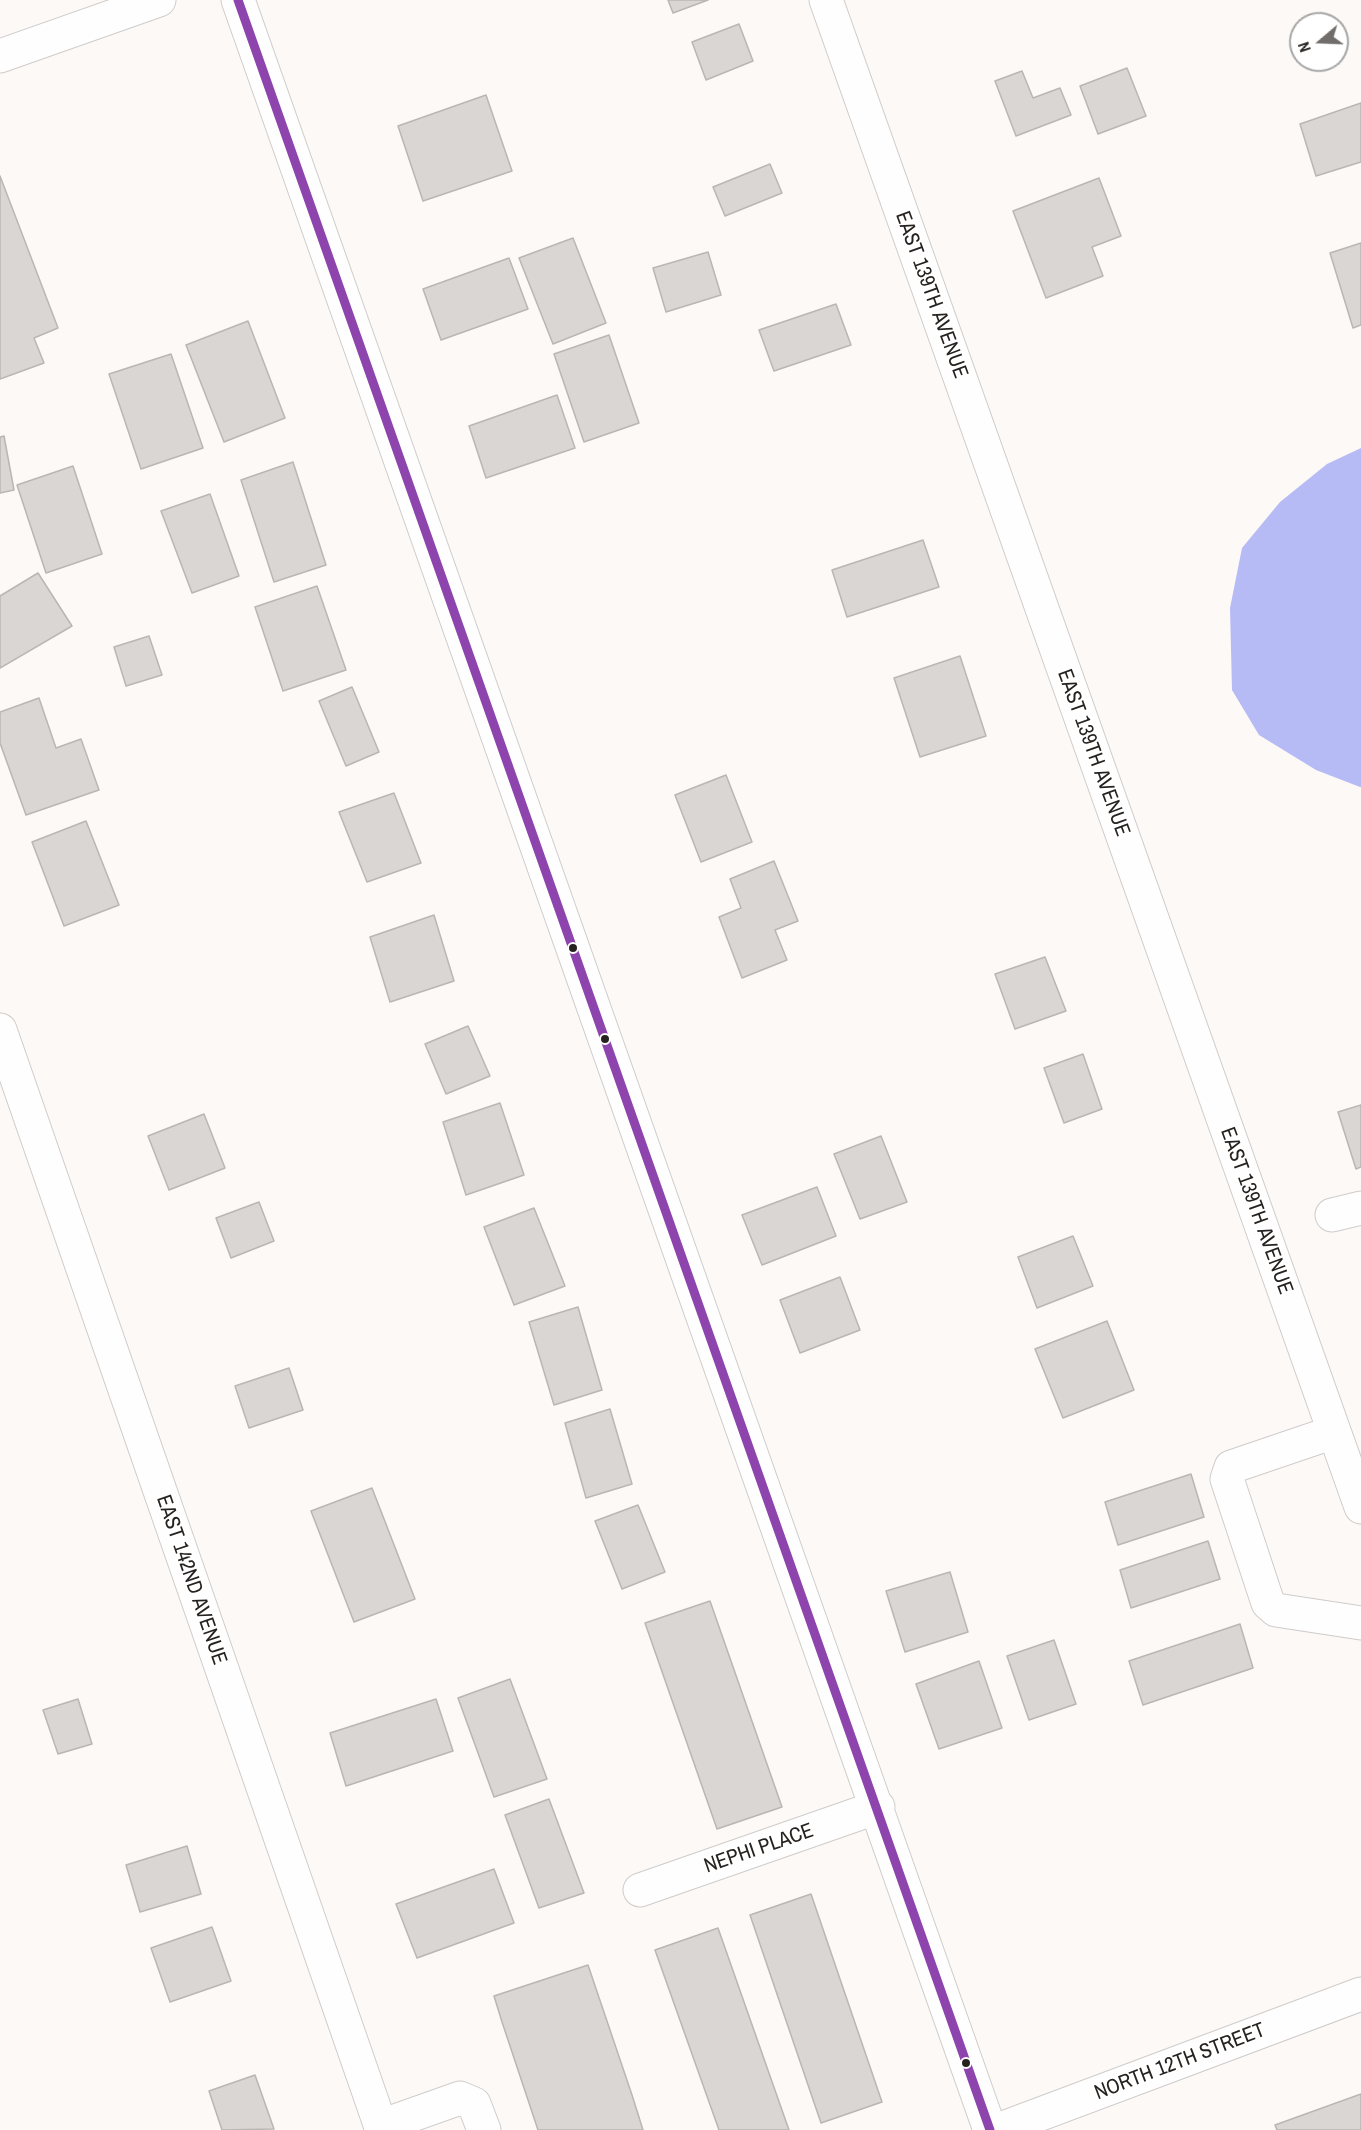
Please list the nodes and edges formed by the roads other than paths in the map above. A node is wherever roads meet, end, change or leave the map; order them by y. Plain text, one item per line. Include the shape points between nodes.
1 (159, 0) edge
2 (238, 0) edge
3 (826, 0) edge
4 (0, 56) edge
5 (0, 1030) edge
6 (1334, 1432) junction
7 (1361, 1507) edge
8 (1361, 1623) edge
9 (878, 1807) junction
10 (640, 1890) dead end
11 (1361, 1994) edge
12 (381, 2128) edge
13 (484, 2130) edge
14 (990, 2130) edge
15 (998, 2130) edge

1 - 4 street
2 - 9 street
3 - 6 street, EAST 139TH AVENUE
5 - 12 street, EAST 142ND AVENUE
6 - 7 street, EAST 139TH AVENUE
6 - 8 street via 1231,1467 1227,1479 1268,1603 1276,1610
9 - 10 street, NEPHI PLACE
9 - 14 street
11 - 15 street, NORTH 12TH STREET
12 - 13 street via 460,2098 474,2104

